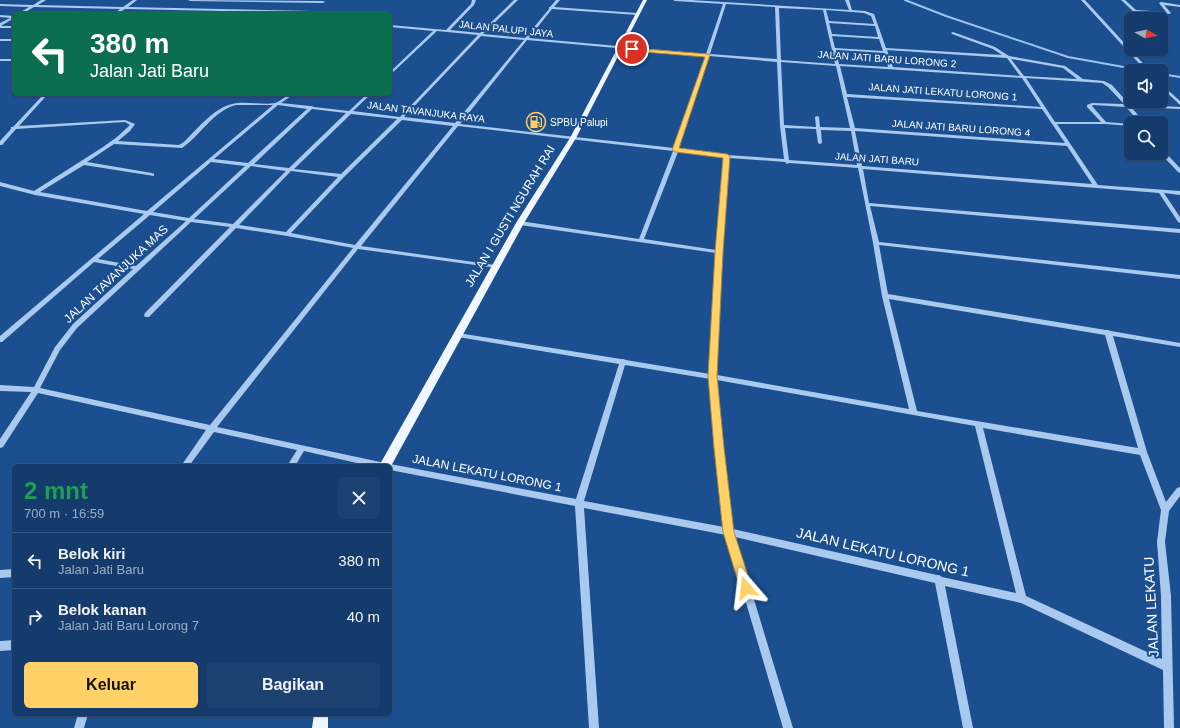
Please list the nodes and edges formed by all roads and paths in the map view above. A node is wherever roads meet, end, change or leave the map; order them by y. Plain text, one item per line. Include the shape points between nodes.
1 (44, 0) edge
2 (135, 0) edge
3 (190, 0) edge
4 (228, 0) edge
5 (474, 0) edge
6 (516, 0) edge
7 (558, 0) edge
8 (645, 0) edge
9 (675, 0) edge
10 (800, 0) edge
11 (847, 0) edge
12 (1083, 0) edge
13 (1123, 0) edge
14 (324, 1) edge
15 (1159, 1) edge
16 (725, 3) junction
17 (0, 6) edge
18 (33, 6) junction
19 (777, 6) junction
20 (1180, 6) edge
21 (123, 8) junction
22 (550, 8) junction
23 (803, 8) junction
24 (824, 9) junction
25 (216, 10) junction
26 (22, 12) edge
27 (118, 12) edge
28 (213, 12) edge
29 (281, 12) edge
30 (314, 12) edge
31 (851, 12) junction
32 (638, 14) junction
33 (0, 16) edge
34 (12, 17) edge
35 (12, 18) edge
36 (828, 22) junction
37 (876, 25) junction
38 (0, 26) edge
39 (392, 26) edge
40 (12, 27) edge
41 (436, 30) junction
42 (447, 31) junction
43 (953, 33) dead end
44 (481, 34) junction
45 (830, 35) junction
46 (881, 38) junction
47 (524, 39) junction
48 (0, 40) edge
49 (12, 40) edge
50 (620, 48) junction
51 (834, 49) junction
52 (885, 50) junction
53 (708, 55) junction
54 (1008, 57) junction
55 (0, 60) edge
56 (12, 60) edge
57 (779, 61) junction
58 (1140, 64) edge
59 (836, 65) junction
60 (891, 69) junction
61 (392, 72) edge
62 (1023, 77) junction
63 (1082, 81) junction
64 (1168, 92) edge
65 (844, 95) junction
66 (44, 96) edge
67 (289, 96) edge
68 (367, 96) edge
69 (1124, 102) edge
70 (277, 104) junction
71 (1180, 104) edge
72 (1124, 105) edge
73 (312, 107) junction
74 (1168, 107) edge
75 (1042, 108) junction
76 (1130, 108) edge
77 (1180, 108) edge
78 (350, 112) junction
79 (1137, 116) edge
80 (817, 117) dead end
81 (401, 118) junction
82 (1053, 123) junction
83 (1104, 123) junction
84 (1124, 124) edge
85 (456, 125) junction
86 (782, 126) junction
87 (13, 128) junction
88 (818, 128) junction
89 (853, 130) junction
90 (573, 138) junction
91 (112, 142) junction
92 (820, 143) dead end
93 (0, 144) edge
94 (1068, 145) junction
95 (676, 150) junction
96 (727, 156) junction
97 (1168, 158) edge
98 (210, 160) junction
99 (787, 162) junction
100 (83, 163) junction
101 (250, 165) junction
102 (861, 167) junction
103 (291, 170) junction
104 (1180, 171) edge
105 (152, 175) dead end
106 (342, 176) junction
107 (0, 184) edge
108 (1096, 186) junction
109 (7, 187) junction
110 (0, 191) edge
111 (1160, 191) junction
112 (36, 193) junction
113 (1180, 193) edge
114 (867, 204) junction
115 (148, 212) junction
116 (191, 220) junction
117 (1180, 221) edge
118 (520, 223) junction
119 (236, 226) junction
120 (1180, 231) edge
121 (287, 234) junction
122 (641, 241) junction
123 (876, 243) junction
124 (356, 247) junction
125 (719, 252) junction
126 (92, 260) junction
127 (495, 267) junction
128 (138, 268) junction
129 (1180, 277) edge
130 (885, 296) junction
131 (147, 315) dead end
132 (1108, 332) junction
133 (458, 335) junction
134 (0, 340) edge
135 (1180, 345) edge
136 (623, 361) junction
137 (712, 376) junction
138 (0, 388) edge
139 (36, 390) junction
140 (914, 413) junction
141 (978, 424) junction
142 (212, 428) junction
143 (0, 445) edge
144 (302, 448) junction
145 (1143, 452) junction
146 (186, 464) edge
147 (292, 464) edge
148 (376, 464) edge
149 (386, 464) edge
150 (392, 467) edge
151 (1180, 490) edge
152 (579, 503) junction
153 (1165, 510) junction
154 (729, 532) junction
155 (12, 573) edge
156 (0, 574) edge
157 (939, 579) junction
158 (1022, 599) junction
159 (12, 645) edge
160 (0, 646) edge
161 (1168, 667) junction
162 (82, 716) edge
163 (321, 716) edge
164 (78, 728) edge
165 (320, 728) edge
166 (594, 728) edge
167 (788, 728) edge
168 (968, 728) edge
169 (1169, 728) edge

1 - 18 street
2 - 21 street
3 - 4 street
4 - 14 street
4 - 25 street
5 - 42 street
6 - 44 street
7 - 22 street
8 - 32 main road, JALAN I GUSTI NGURAH RAI
9 - 16 street
10 - 23 street
11 - 31 street
12 - 58 street
13 - 15 street via 1135,11 1169,13
14 - 30 street
15 - 20 street
16 - 19 street
16 - 53 street
17 - 18 street
18 - 21 street
18 - 26 street
19 - 23 street
19 - 57 street
21 - 25 street
21 - 27 street
22 - 32 street
22 - 47 street
23 - 24 street
24 - 31 street
24 - 36 street
25 - 28 street
25 - 29 street
31 - 37 street via 873,14
32 - 50 main road, JALAN I GUSTI NGURAH RAI
33 - 34 street
35 - 38 street
36 - 37 street
36 - 45 street
37 - 46 street
38 - 40 street
39 - 41 street, JALAN PALUPI JAYA
41 - 42 street, JALAN PALUPI JAYA
41 - 61 street
42 - 44 street, JALAN PALUPI JAYA
43 - 54 street via 994,48
44 - 47 street, JALAN PALUPI JAYA
44 - 81 street
45 - 46 street
45 - 51 street
46 - 52 street
47 - 50 street, JALAN PALUPI JAYA
47 - 85 street
48 - 49 street
50 - 53 street, JALAN JATI BARU LORONG 2
50 - 90 main road, JALAN I GUSTI NGURAH RAI
51 - 52 street
51 - 59 street
52 - 54 street
52 - 60 street
53 - 57 street, JALAN JATI BARU LORONG 2
53 - 95 street
54 - 62 street
54 - 63 street via 1064,67
55 - 56 street
57 - 59 street, JALAN JATI BARU LORONG 2
57 - 86 street
59 - 60 street, JALAN JATI BARU LORONG 2
59 - 65 street
60 - 62 street, JALAN JATI BARU LORONG 2
62 - 63 street, JALAN JATI BARU LORONG 2
62 - 75 street
63 - 69 street, JALAN JATI BARU LORONG 2 via 1103,82
64 - 71 street
65 - 75 street, JALAN JATI LEKATU LORONG 1
65 - 89 street
66 - 87 street
67 - 70 street, JALAN TAVANJUKA MAS
68 - 78 street
70 - 73 street, JALAN TAVANJUKA RAYA
70 - 91 street, JALAN TAVANJUKA RAYA via 228,106 213,116 180,147
70 - 98 street, JALAN TAVANJUKA MAS
72 - 83 street via 1088,105
73 - 78 street, JALAN TAVANJUKA RAYA
73 - 101 street, JALAN TAVANJUKA MAS
74 - 77 street
75 - 82 street
76 - 79 street
78 - 81 street, JALAN TAVANJUKA RAYA
78 - 103 street
80 - 88 street
81 - 85 street, JALAN TAVANJUKA RAYA
81 - 106 street
82 - 83 street
82 - 94 street
83 - 84 street
85 - 90 street, JALAN TAVANJUKA RAYA
85 - 124 street
86 - 88 street, JALAN JATI BARU LORONG 4
86 - 99 street
87 - 91 street via 125,121 133,123 130,129
87 - 93 street
88 - 89 street, JALAN JATI BARU LORONG 4
88 - 92 street
89 - 94 street, JALAN JATI BARU LORONG 4
89 - 102 street
90 - 95 street, JALAN JATI BARU
90 - 118 main road, JALAN I GUSTI NGURAH RAI
91 - 100 street
94 - 108 street
95 - 96 street, JALAN JATI BARU
95 - 122 street
96 - 99 street, JALAN JATI BARU
96 - 125 street
97 - 104 street
98 - 101 street
98 - 115 street, JALAN TAVANJUKA MAS
99 - 102 street, JALAN JATI BARU
100 - 105 street
100 - 112 street
101 - 103 street
101 - 116 street, JALAN TAVANJUKA MAS
102 - 108 street, JALAN JATI BARU
102 - 114 street
103 - 106 street
103 - 119 street
106 - 121 street
107 - 109 street, JALAN TAVANJUKA MAS
108 - 111 street, JALAN JATI BARU
109 - 110 street
109 - 112 street, JALAN TAVANJUKA MAS
111 - 113 street, JALAN JATI BARU
111 - 117 street
112 - 115 street, JALAN TAVANJUKA MAS
114 - 120 street
114 - 123 street
115 - 116 street, JALAN TAVANJUKA MAS
115 - 126 street
116 - 119 street, JALAN TAVANJUKA MAS
116 - 128 street, JALAN TAVANJUKA MAS
118 - 122 street
118 - 127 main road, JALAN I GUSTI NGURAH RAI
119 - 121 street, JALAN TAVANJUKA MAS
119 - 131 street
121 - 124 street, JALAN TAVANJUKA MAS
122 - 125 street
123 - 129 street
123 - 130 street
124 - 127 street, JALAN TAVANJUKA MAS
124 - 142 street
125 - 137 street
126 - 128 street
126 - 134 street
127 - 133 main road, JALAN I GUSTI NGURAH RAI
128 - 139 street, JALAN TAVANJUKA MAS via 75,326 57,349
130 - 132 street
130 - 140 street
132 - 135 street
132 - 145 street
133 - 136 street
133 - 149 main road, JALAN I GUSTI NGURAH RAI
136 - 137 street
136 - 152 street
137 - 140 street
137 - 154 street
138 - 139 street
139 - 142 street
139 - 143 street, JALAN TAVANJUKA MAS
140 - 141 street
141 - 145 street
141 - 158 street
142 - 144 street
142 - 146 street
144 - 147 street
144 - 148 street
145 - 153 street
150 - 152 street, JALAN LEKATU LORONG 1
151 - 153 street, JALAN LEKATU
152 - 154 street, JALAN LEKATU LORONG 1
152 - 166 street
153 - 161 street, JALAN LEKATU via 1161,542
154 - 157 street, JALAN LEKATU LORONG 1
154 - 167 street
155 - 156 street
157 - 158 street, JALAN LEKATU LORONG 1
157 - 168 street
158 - 161 street, JALAN LEKATU LORONG 1
159 - 160 street
161 - 169 street, JALAN LEKATU
162 - 164 street
163 - 165 main road

